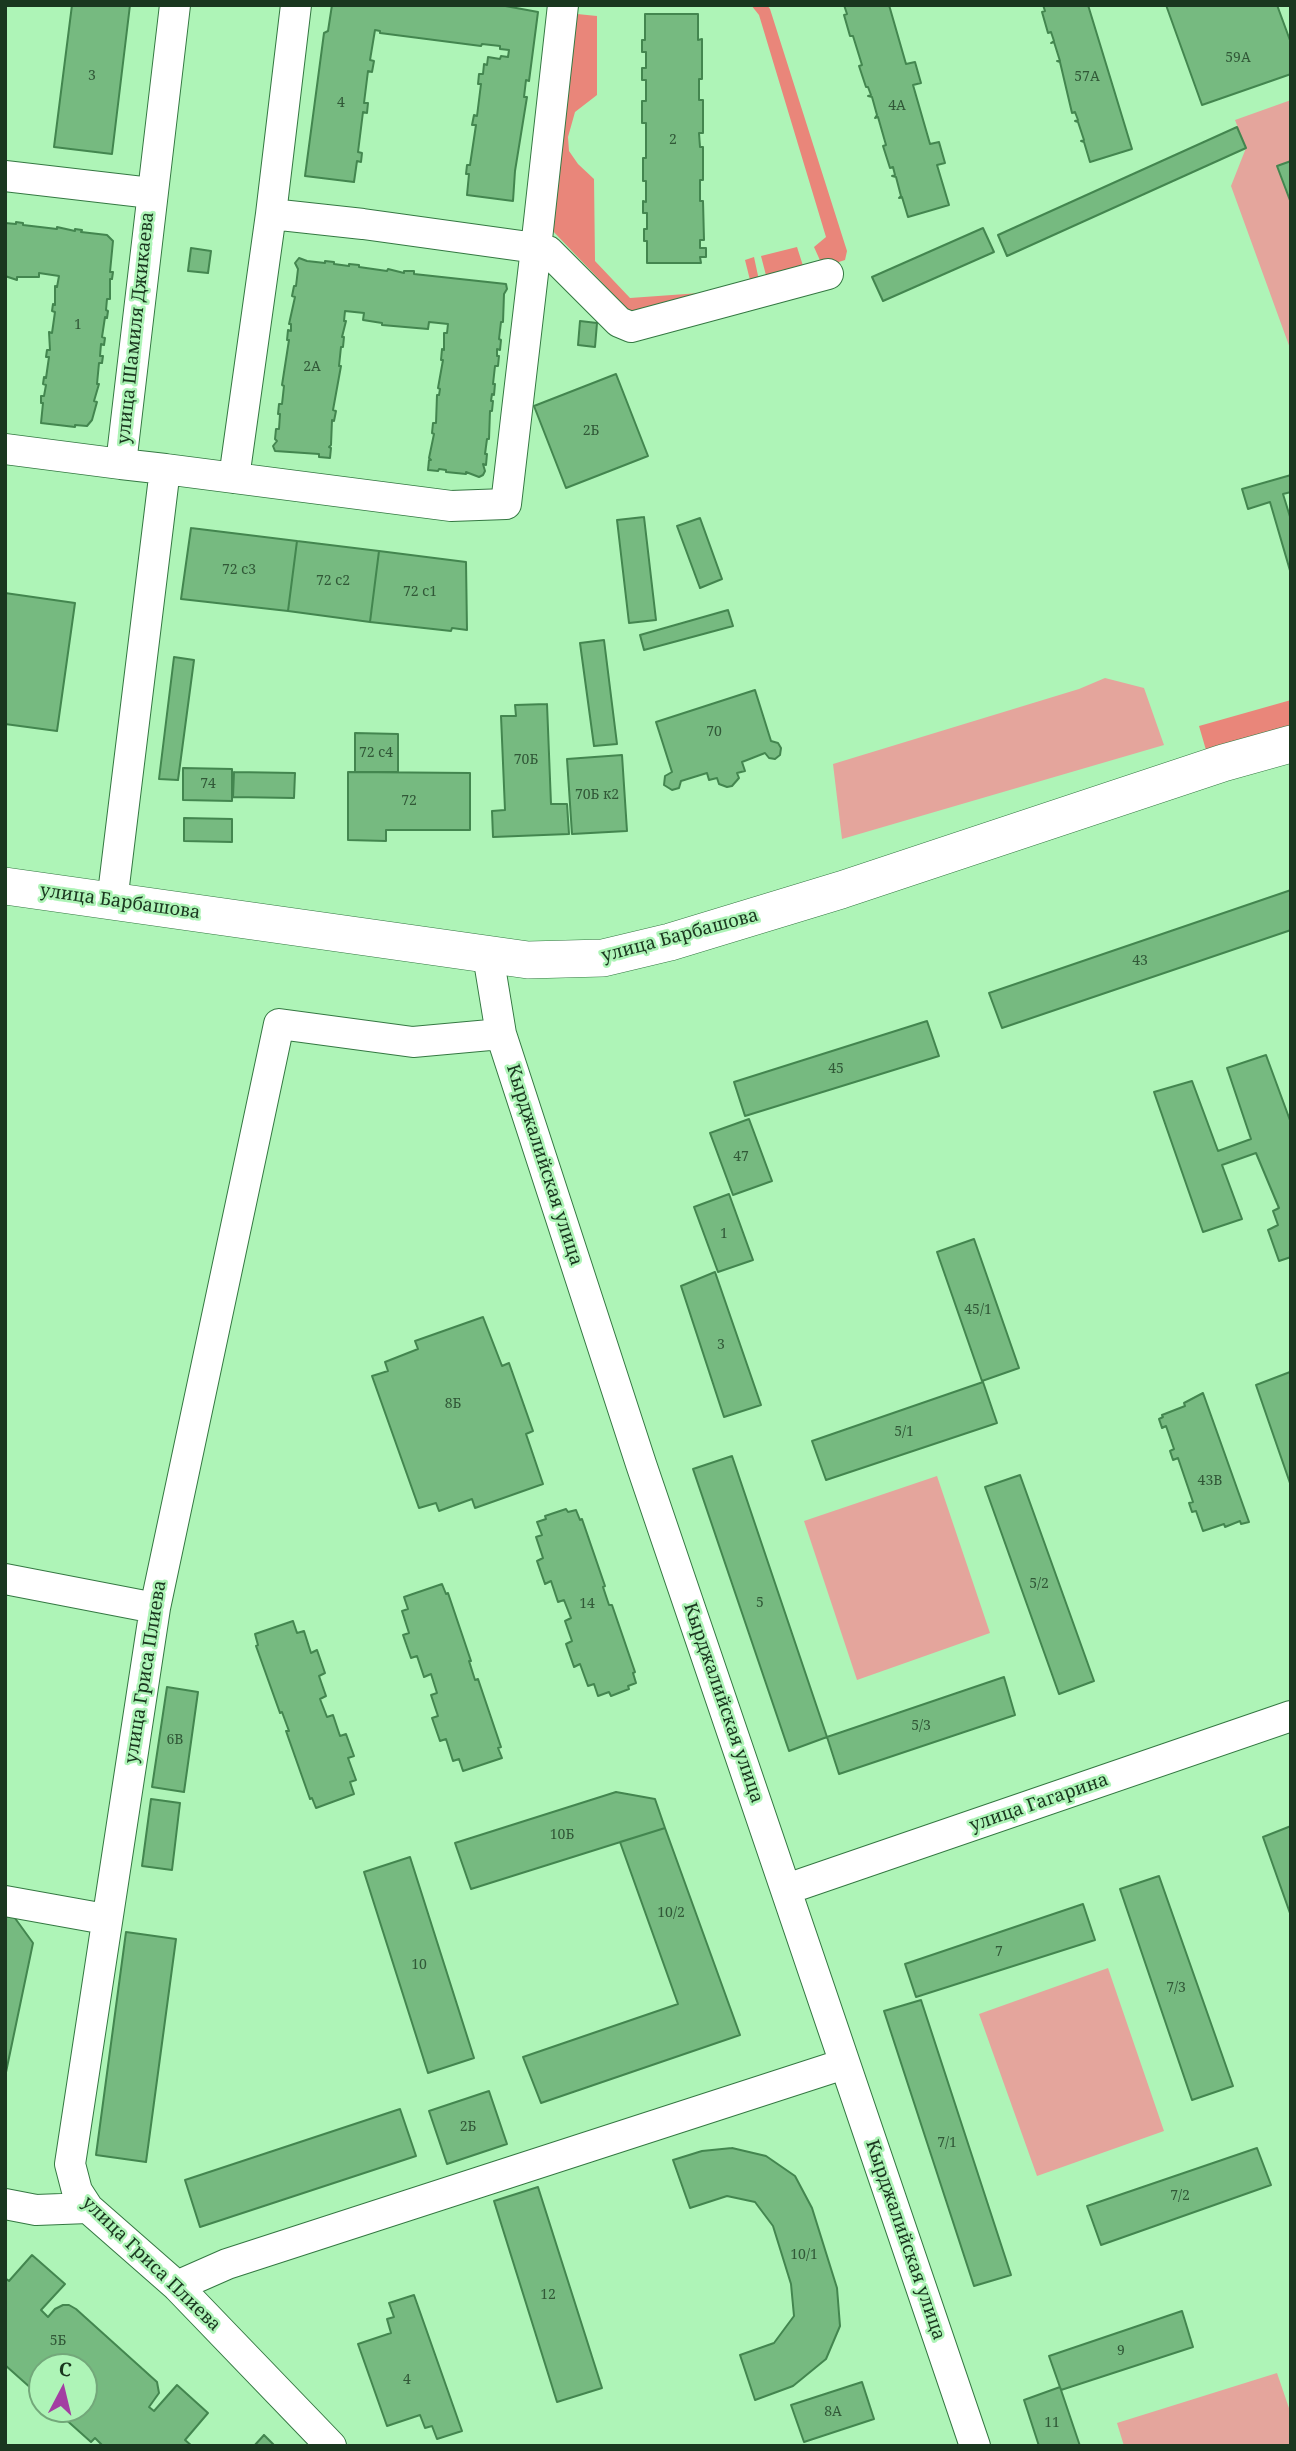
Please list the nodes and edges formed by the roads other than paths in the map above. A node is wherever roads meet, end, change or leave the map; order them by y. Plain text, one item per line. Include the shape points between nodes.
1 (175, 5) edge
2 (296, 5) edge
3 (563, 5) edge
4 (5, 176) edge
5 (151, 193) junction
6 (271, 214) junction
7 (536, 248) junction
8 (828, 274) dead end
9 (5, 449) edge
10 (121, 464) junction
11 (166, 469) junction
12 (234, 478) junction
13 (1291, 744) edge
14 (5, 886) edge
15 (112, 902) junction
16 (488, 956) junction
17 (501, 1034) junction
18 (5, 1578) edge
19 (155, 1608) junction
20 (1291, 1716) edge
21 (787, 1889) junction
22 (5, 1900) edge
23 (107, 1921) junction
24 (844, 2064) junction
25 (5, 2204) edge
26 (88, 2208) junction
27 (177, 2286) junction
28 (331, 2446) edge
29 (975, 2446) edge

1 - 5 street, улица Шамиля Джикаева
2 - 6 street
3 - 7 street
4 - 5 street
5 - 10 street, улица Шамиля Джикаева
6 - 7 street
6 - 12 street
7 - 8 street via 548,251 619,323 631,327
7 - 12 street, улица Шамиля Джикаева via 506,505 451,506
9 - 10 street
10 - 11 street, улица Шамиля Джикаева
11 - 12 street, улица Шамиля Джикаева
11 - 15 street
13 - 16 main road, улица Барбашова via 670,942 603,958
14 - 15 main road, улица Барбашова
15 - 16 main road, улица Барбашова
16 - 17 street, Кырджалийская улица
17 - 19 street, улица Гриса Плиева via 413,1042 279,1024
17 - 21 street, Кырджалийская улица via 641,1464
18 - 19 street
19 - 23 street, улица Гриса Плиева
20 - 21 street, улица Гагарина
21 - 24 street, Кырджалийская улица
22 - 23 street
23 - 26 street, улица Гриса Плиева via 70,2164 77,2192
24 - 27 street via 227,2264
24 - 29 street, Кырджалийская улица
25 - 26 street via 36,2210
26 - 27 street, улица Гриса Плиева
27 - 28 street, улица Гриса Плиева

